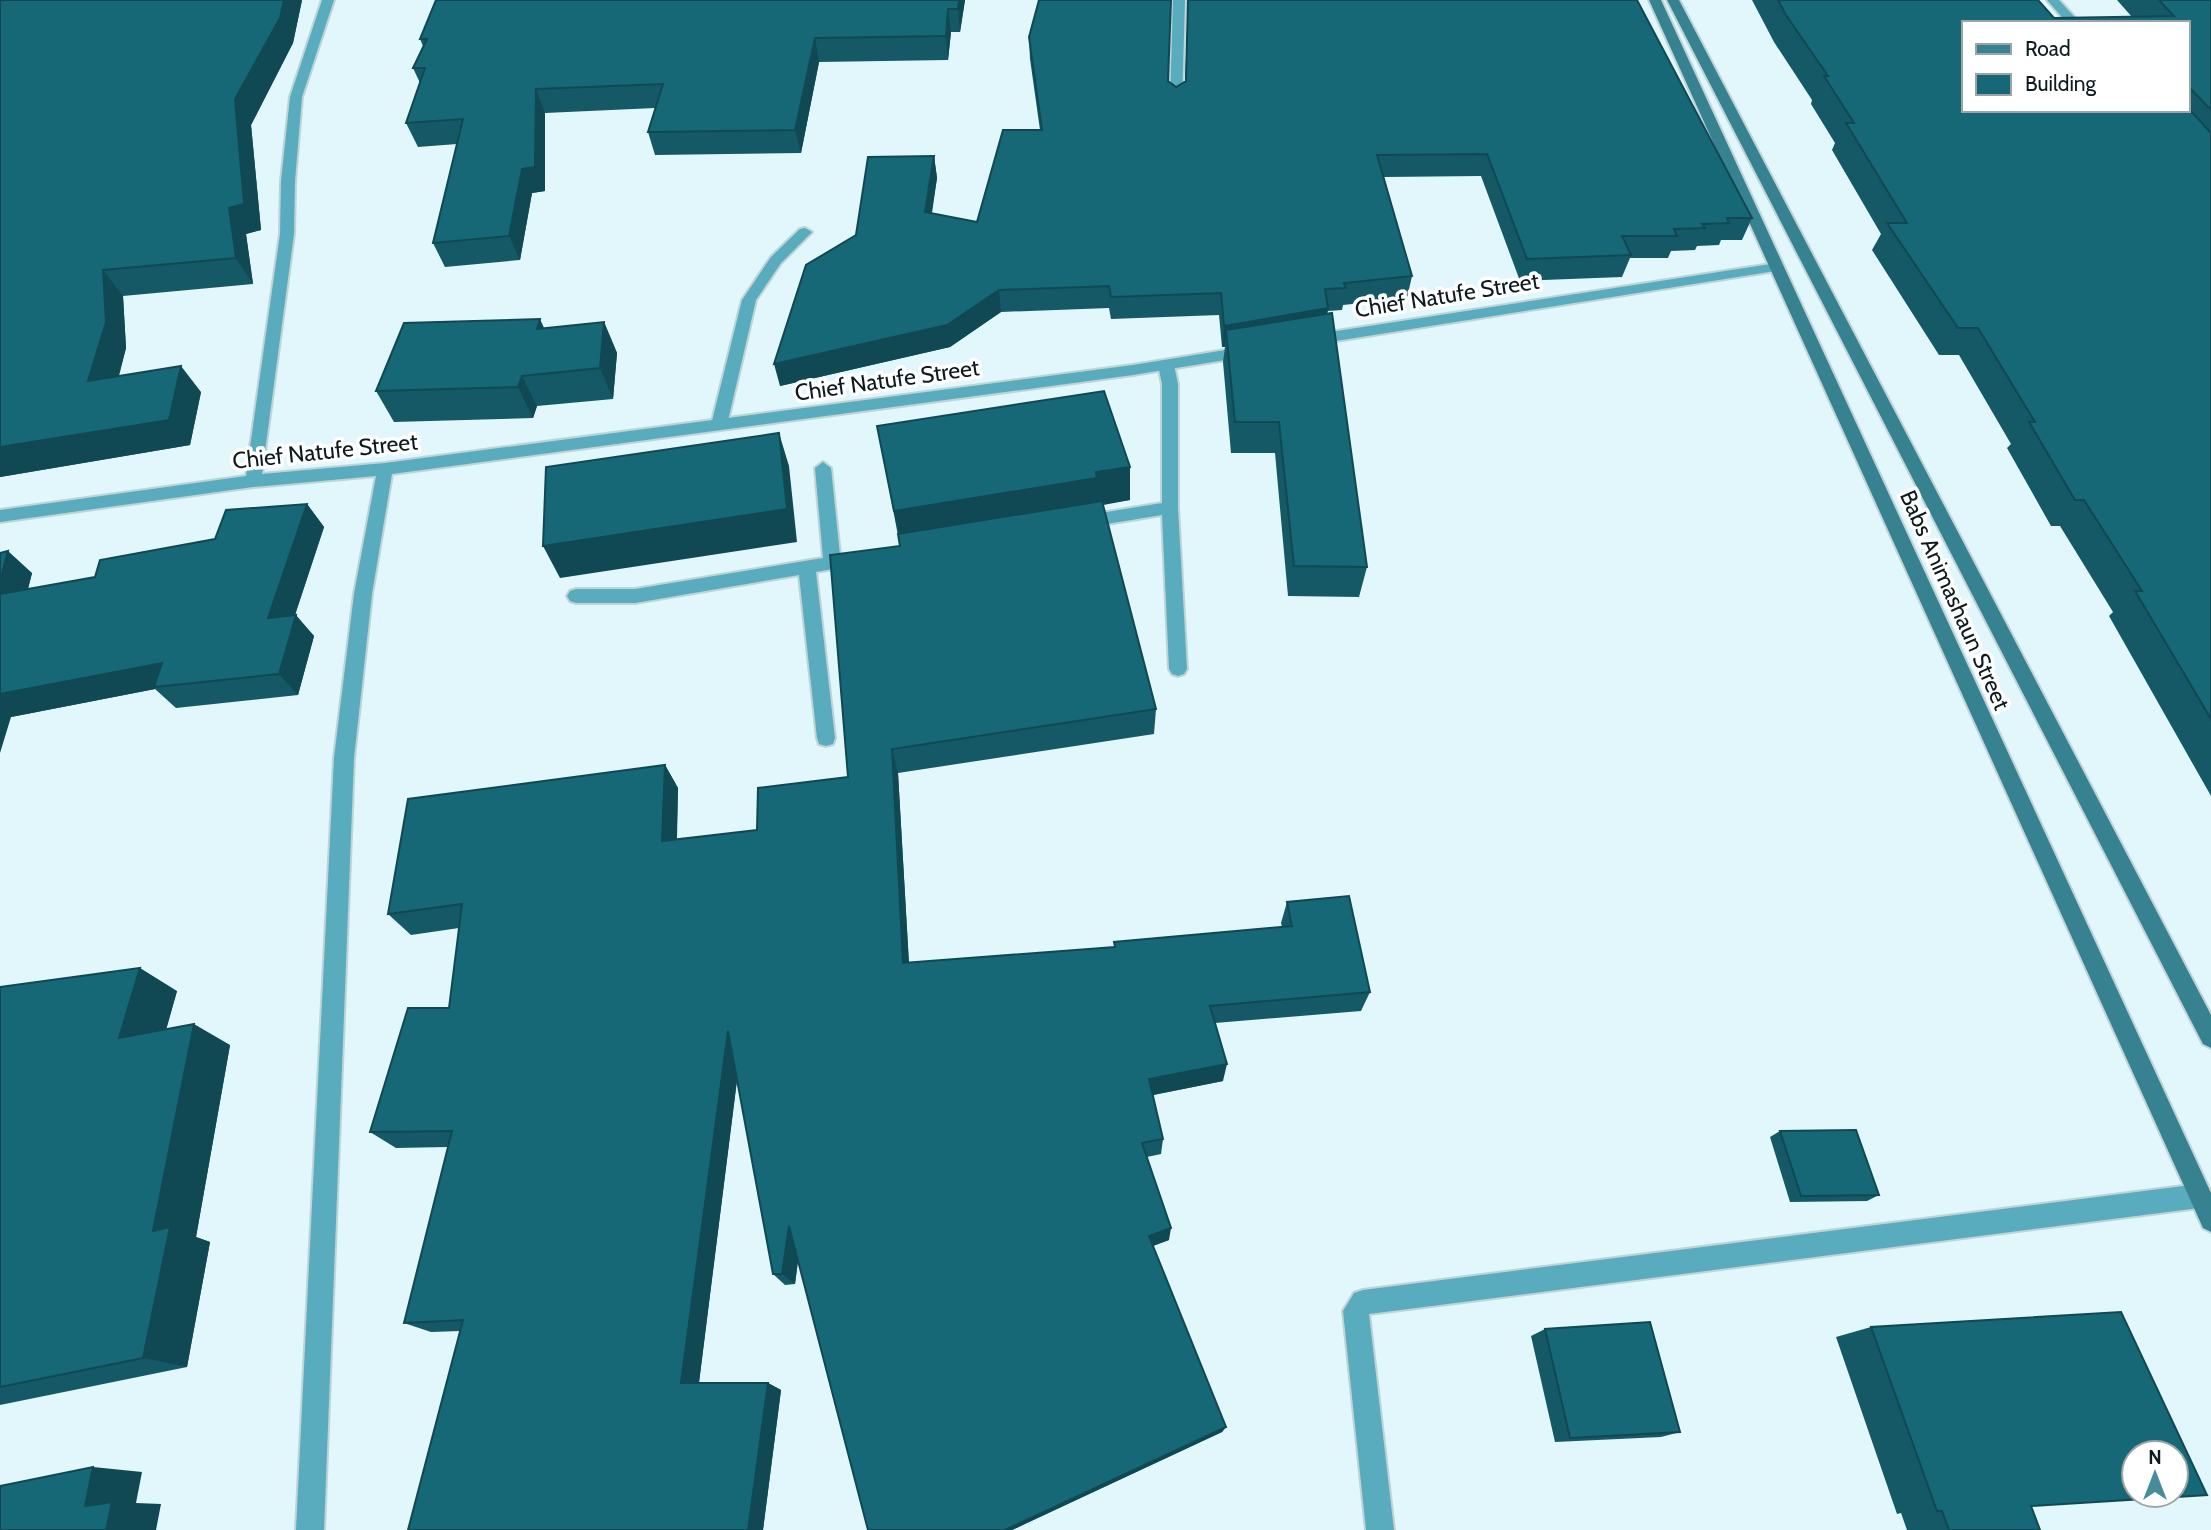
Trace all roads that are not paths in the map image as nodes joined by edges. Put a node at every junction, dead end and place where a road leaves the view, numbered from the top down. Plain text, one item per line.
1 (328, 0) edge
2 (1179, 0) edge
3 (1655, 0) edge
4 (1673, 0) edge
5 (2053, 0) edge
6 (2072, 21) edge
7 (1176, 103) edge
8 (804, 232) dead end
9 (1777, 267) junction
10 (1301, 342) edge
11 (1260, 349) edge
12 (1166, 365) junction
13 (719, 425) junction
14 (822, 468) dead end
15 (385, 469) junction
16 (253, 481) junction
17 (1170, 508) junction
18 (0, 516) edge
19 (1062, 526) edge
20 (873, 556) edge
21 (832, 563) junction
22 (807, 568) junction
23 (576, 596) dead end
24 (1178, 669) dead end
25 (826, 738) dead end
26 (2211, 1037) edge
27 (2199, 1196) junction
28 (2211, 1220) edge
29 (310, 1530) edge
30 (1380, 1530) edge

1 - 16 street
2 - 7 street
3 - 9 main road, Babs Animashaun Street
4 - 26 main road, Babs Animashaun Street
5 - 6 street
8 - 13 street
9 - 10 street, Chief Natufe Street
9 - 27 main road, Babs Animashaun Street
11 - 12 street, Chief Natufe Street
12 - 13 street, Chief Natufe Street
12 - 17 street
13 - 15 street, Chief Natufe Street
14 - 21 street
15 - 16 street, Chief Natufe Street
15 - 29 street
16 - 18 street, Chief Natufe Street
17 - 19 street
17 - 24 street
20 - 21 street
21 - 22 street
22 - 23 street
22 - 25 street
27 - 28 main road, Babs Animashaun Street
27 - 30 street

